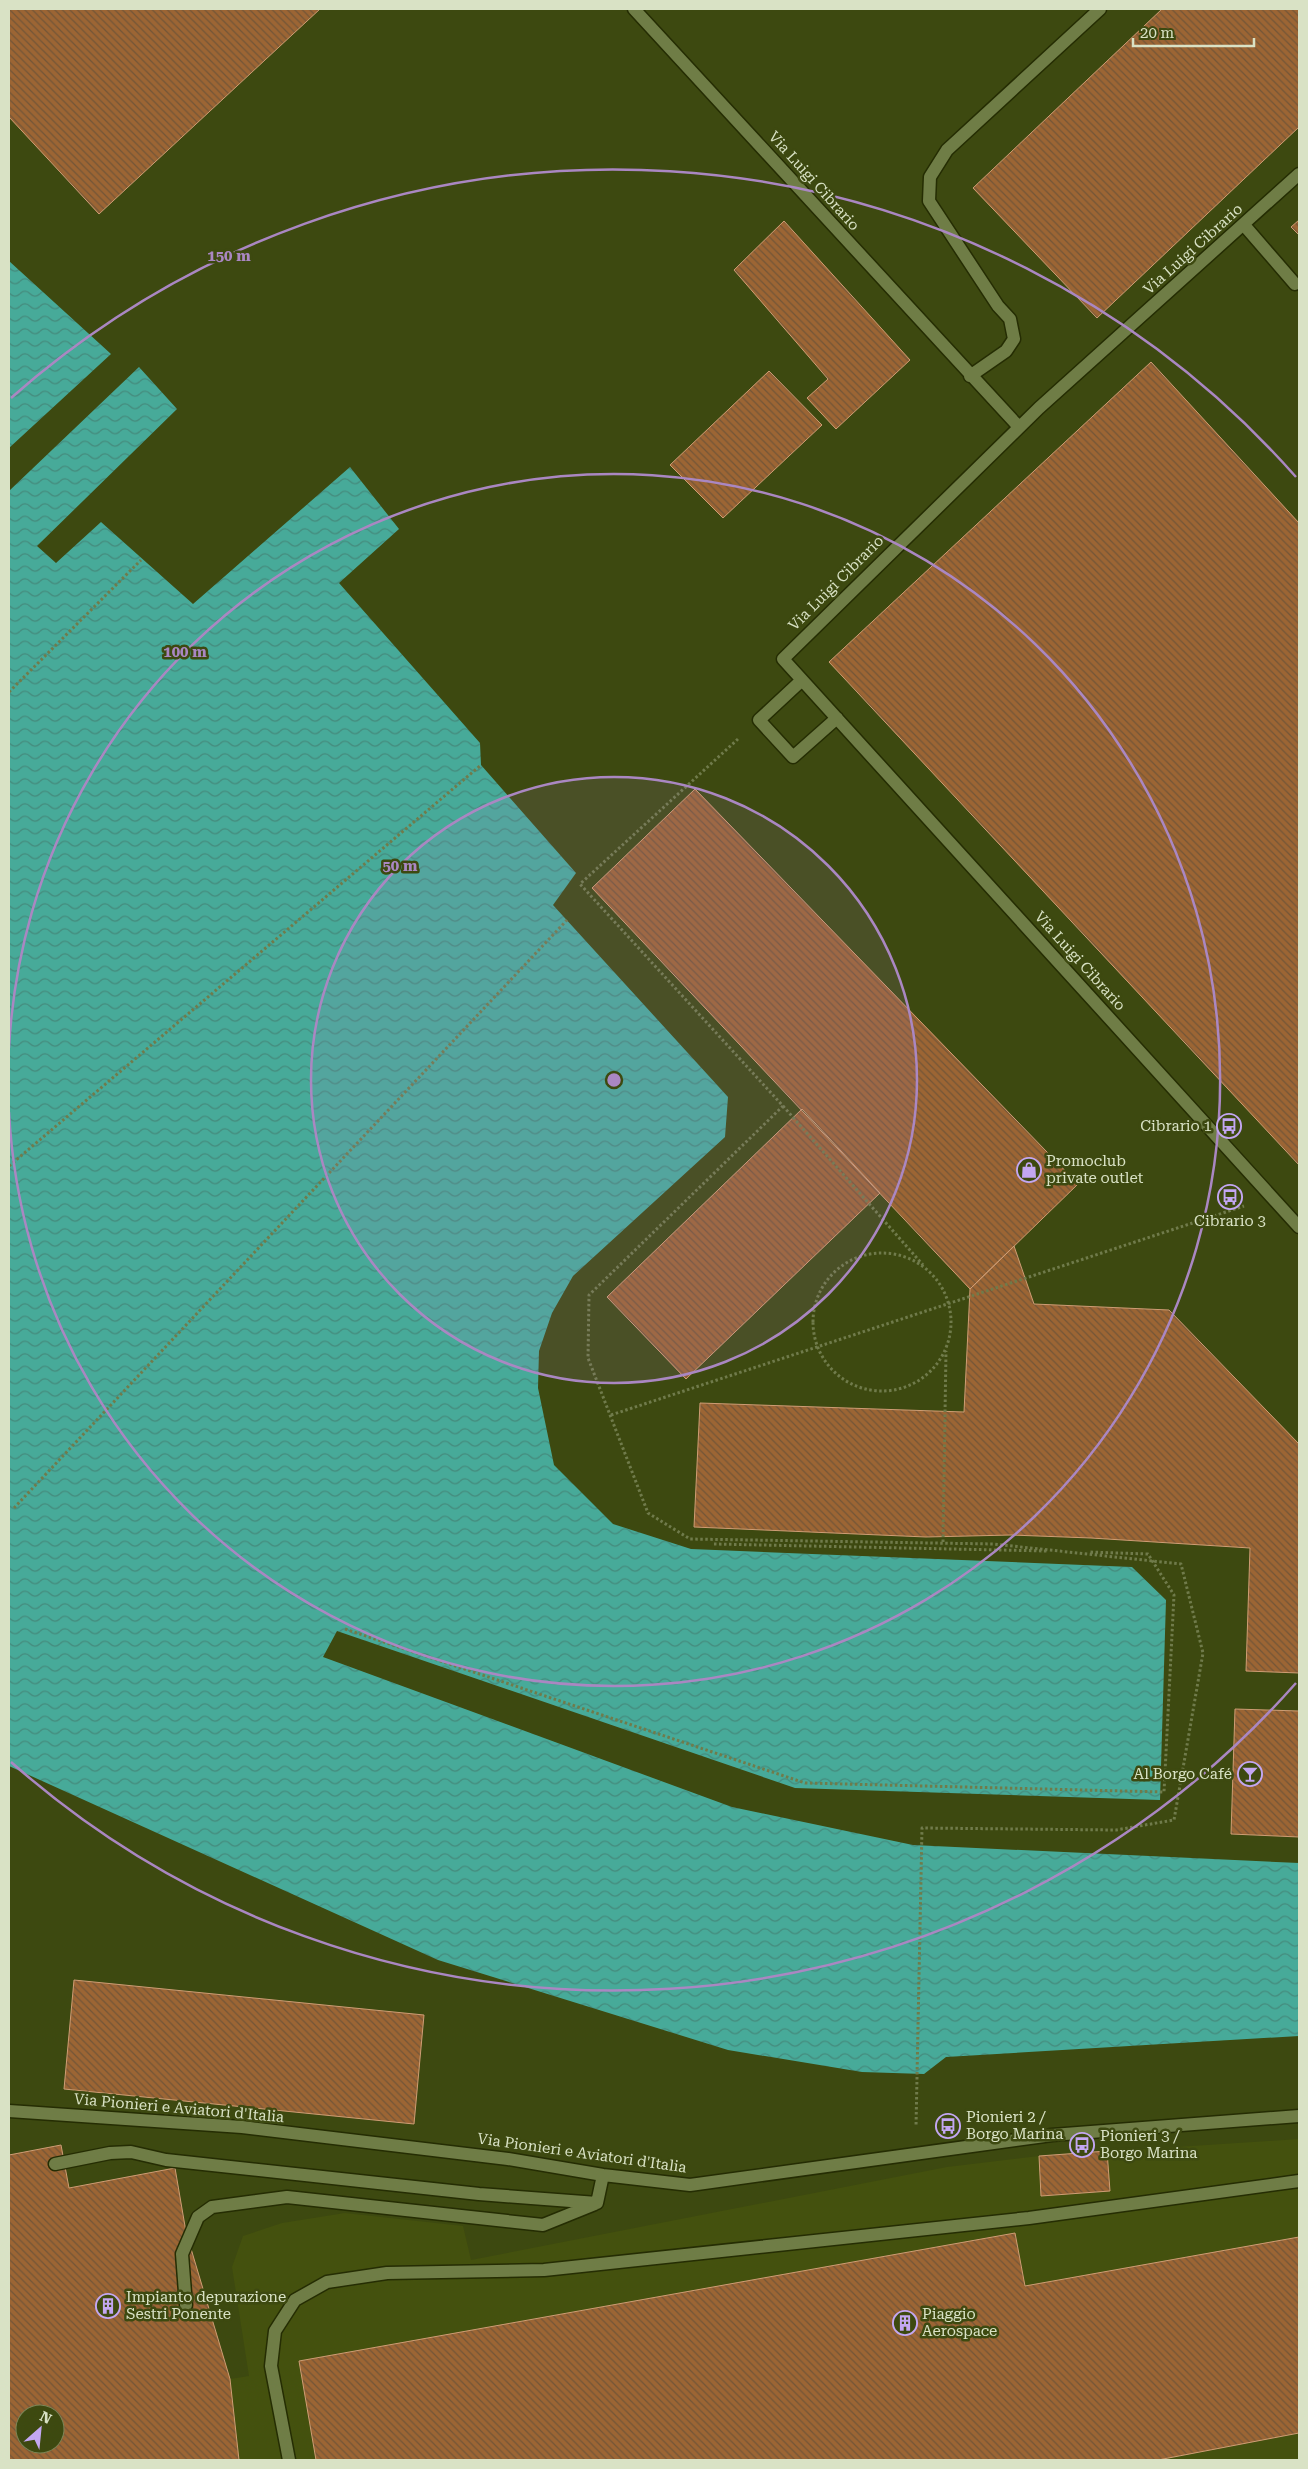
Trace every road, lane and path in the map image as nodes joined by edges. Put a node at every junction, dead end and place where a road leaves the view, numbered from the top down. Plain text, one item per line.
1 (634, 9) edge
2 (1100, 9) edge
3 (1299, 174) edge
4 (1244, 225) junction
5 (1295, 284) dead end
6 (970, 376) junction
7 (1019, 427) junction
8 (141, 560) dead end
9 (802, 680) junction
10 (9, 692) edge
11 (837, 718) junction
12 (759, 720) junction
13 (481, 765) dead end
14 (567, 920) dead end
15 (783, 1106) junction
16 (9, 1166) edge
17 (1272, 1197) junction
18 (1299, 1227) edge
19 (924, 1266) junction
20 (949, 1303) junction
21 (816, 1347) junction
22 (946, 1350) junction
23 (611, 1414) junction
24 (14, 1508) dead end
25 (944, 1542) junction
26 (714, 1544) dead end
27 (346, 1629) dead end
28 (916, 2102) dead end
29 (9, 2111) edge
30 (1299, 2116) edge
31 (55, 2164) dead end
32 (603, 2175) junction
33 (1299, 2181) edge
34 (597, 2203) junction
35 (186, 2305) dead end
36 (289, 2460) edge

1 - 6 street, Via Luigi Cibrario
2 - 6 street
3 - 4 street, Via Luigi Cibrario
4 - 5 street
4 - 7 street, Via Luigi Cibrario
6 - 7 street, Via Luigi Cibrario
7 - 9 street, Via Luigi Cibrario
8 - 10 path
9 - 11 street, Via Luigi Cibrario
9 - 12 street
11 - 12 street
11 - 17 street, Via Luigi Cibrario
12 - 15 path
13 - 16 path
14 - 24 path
15 - 19 path
15 - 23 path
17 - 18 street, Via Luigi Cibrario
17 - 20 path
19 - 20 path
19 - 21 path
20 - 21 path
20 - 22 path
21 - 22 path
21 - 23 path
22 - 25 path
23 - 25 path
25 - 28 path
26 - 27 path
29 - 32 street, Via Pionieri e Aviatori d'Italia
30 - 32 street, Via Pionieri e Aviatori d'Italia
31 - 34 street
32 - 34 street
33 - 36 street
34 - 35 street

